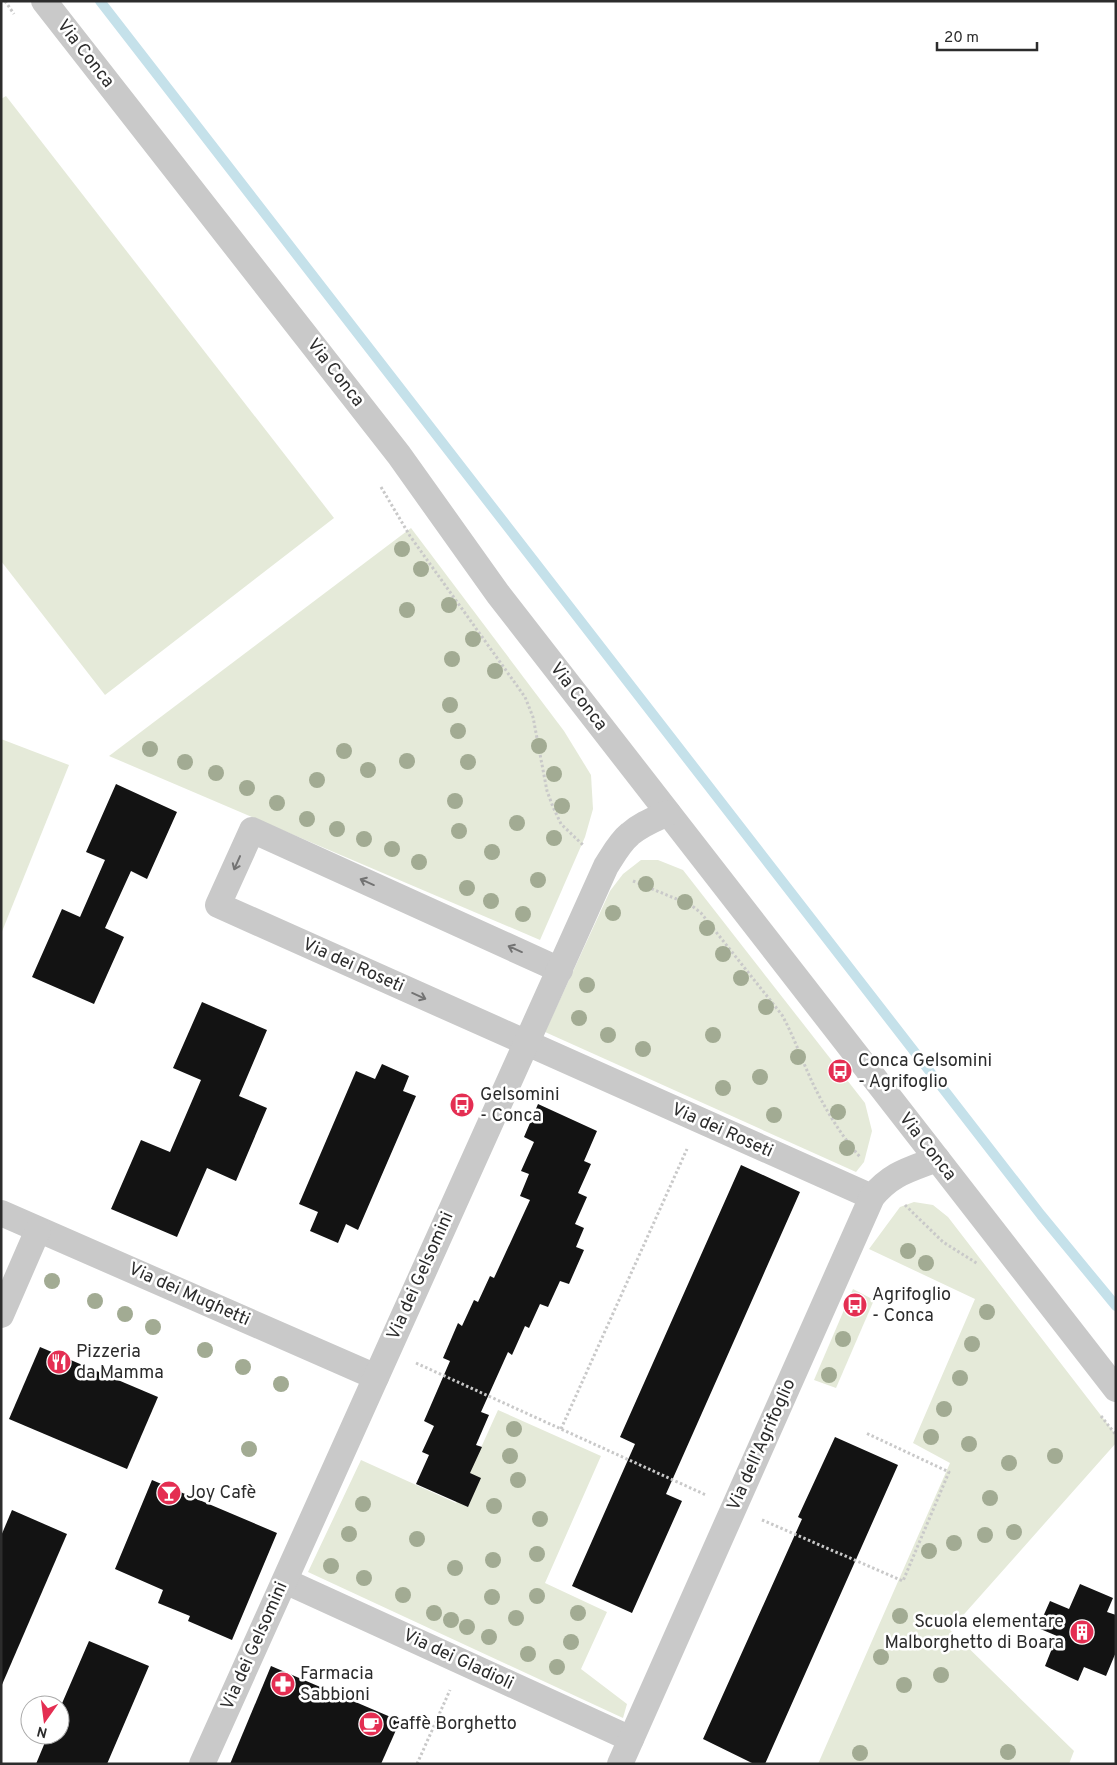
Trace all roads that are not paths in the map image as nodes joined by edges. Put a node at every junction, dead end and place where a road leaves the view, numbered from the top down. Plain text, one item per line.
1 (44, 1) edge
2 (668, 813) junction
3 (560, 970) junction
4 (526, 1044) junction
5 (937, 1159) junction
6 (878, 1190) junction
7 (1, 1213) edge
8 (38, 1230) junction
9 (1, 1315) edge
10 (376, 1377) junction
11 (1116, 1390) edge
12 (285, 1581) junction
13 (632, 1739) junction
14 (202, 1764) edge
15 (620, 1764) edge

1 - 2 street, Via Conca
2 - 3 street, Via dei Gelsomini
2 - 5 street, Via Conca
3 - 4 street, Via dei Gelsomini
3 -> 4 street, Via dei Roseti
4 - 6 street, Via dei Roseti
4 - 10 street, Via dei Gelsomini
5 - 6 street
5 - 11 street, Via Conca
6 - 13 street, Via dell'Agrifoglio
7 - 8 street, Via dei Mughetti
8 - 9 street
8 - 10 street, Via dei Mughetti
10 - 12 street, Via dei Gelsomini
12 - 13 street, Via dei Gladioli
12 - 14 street, Via dei Gelsomini
13 - 15 street, Via dell'Agrifoglio

